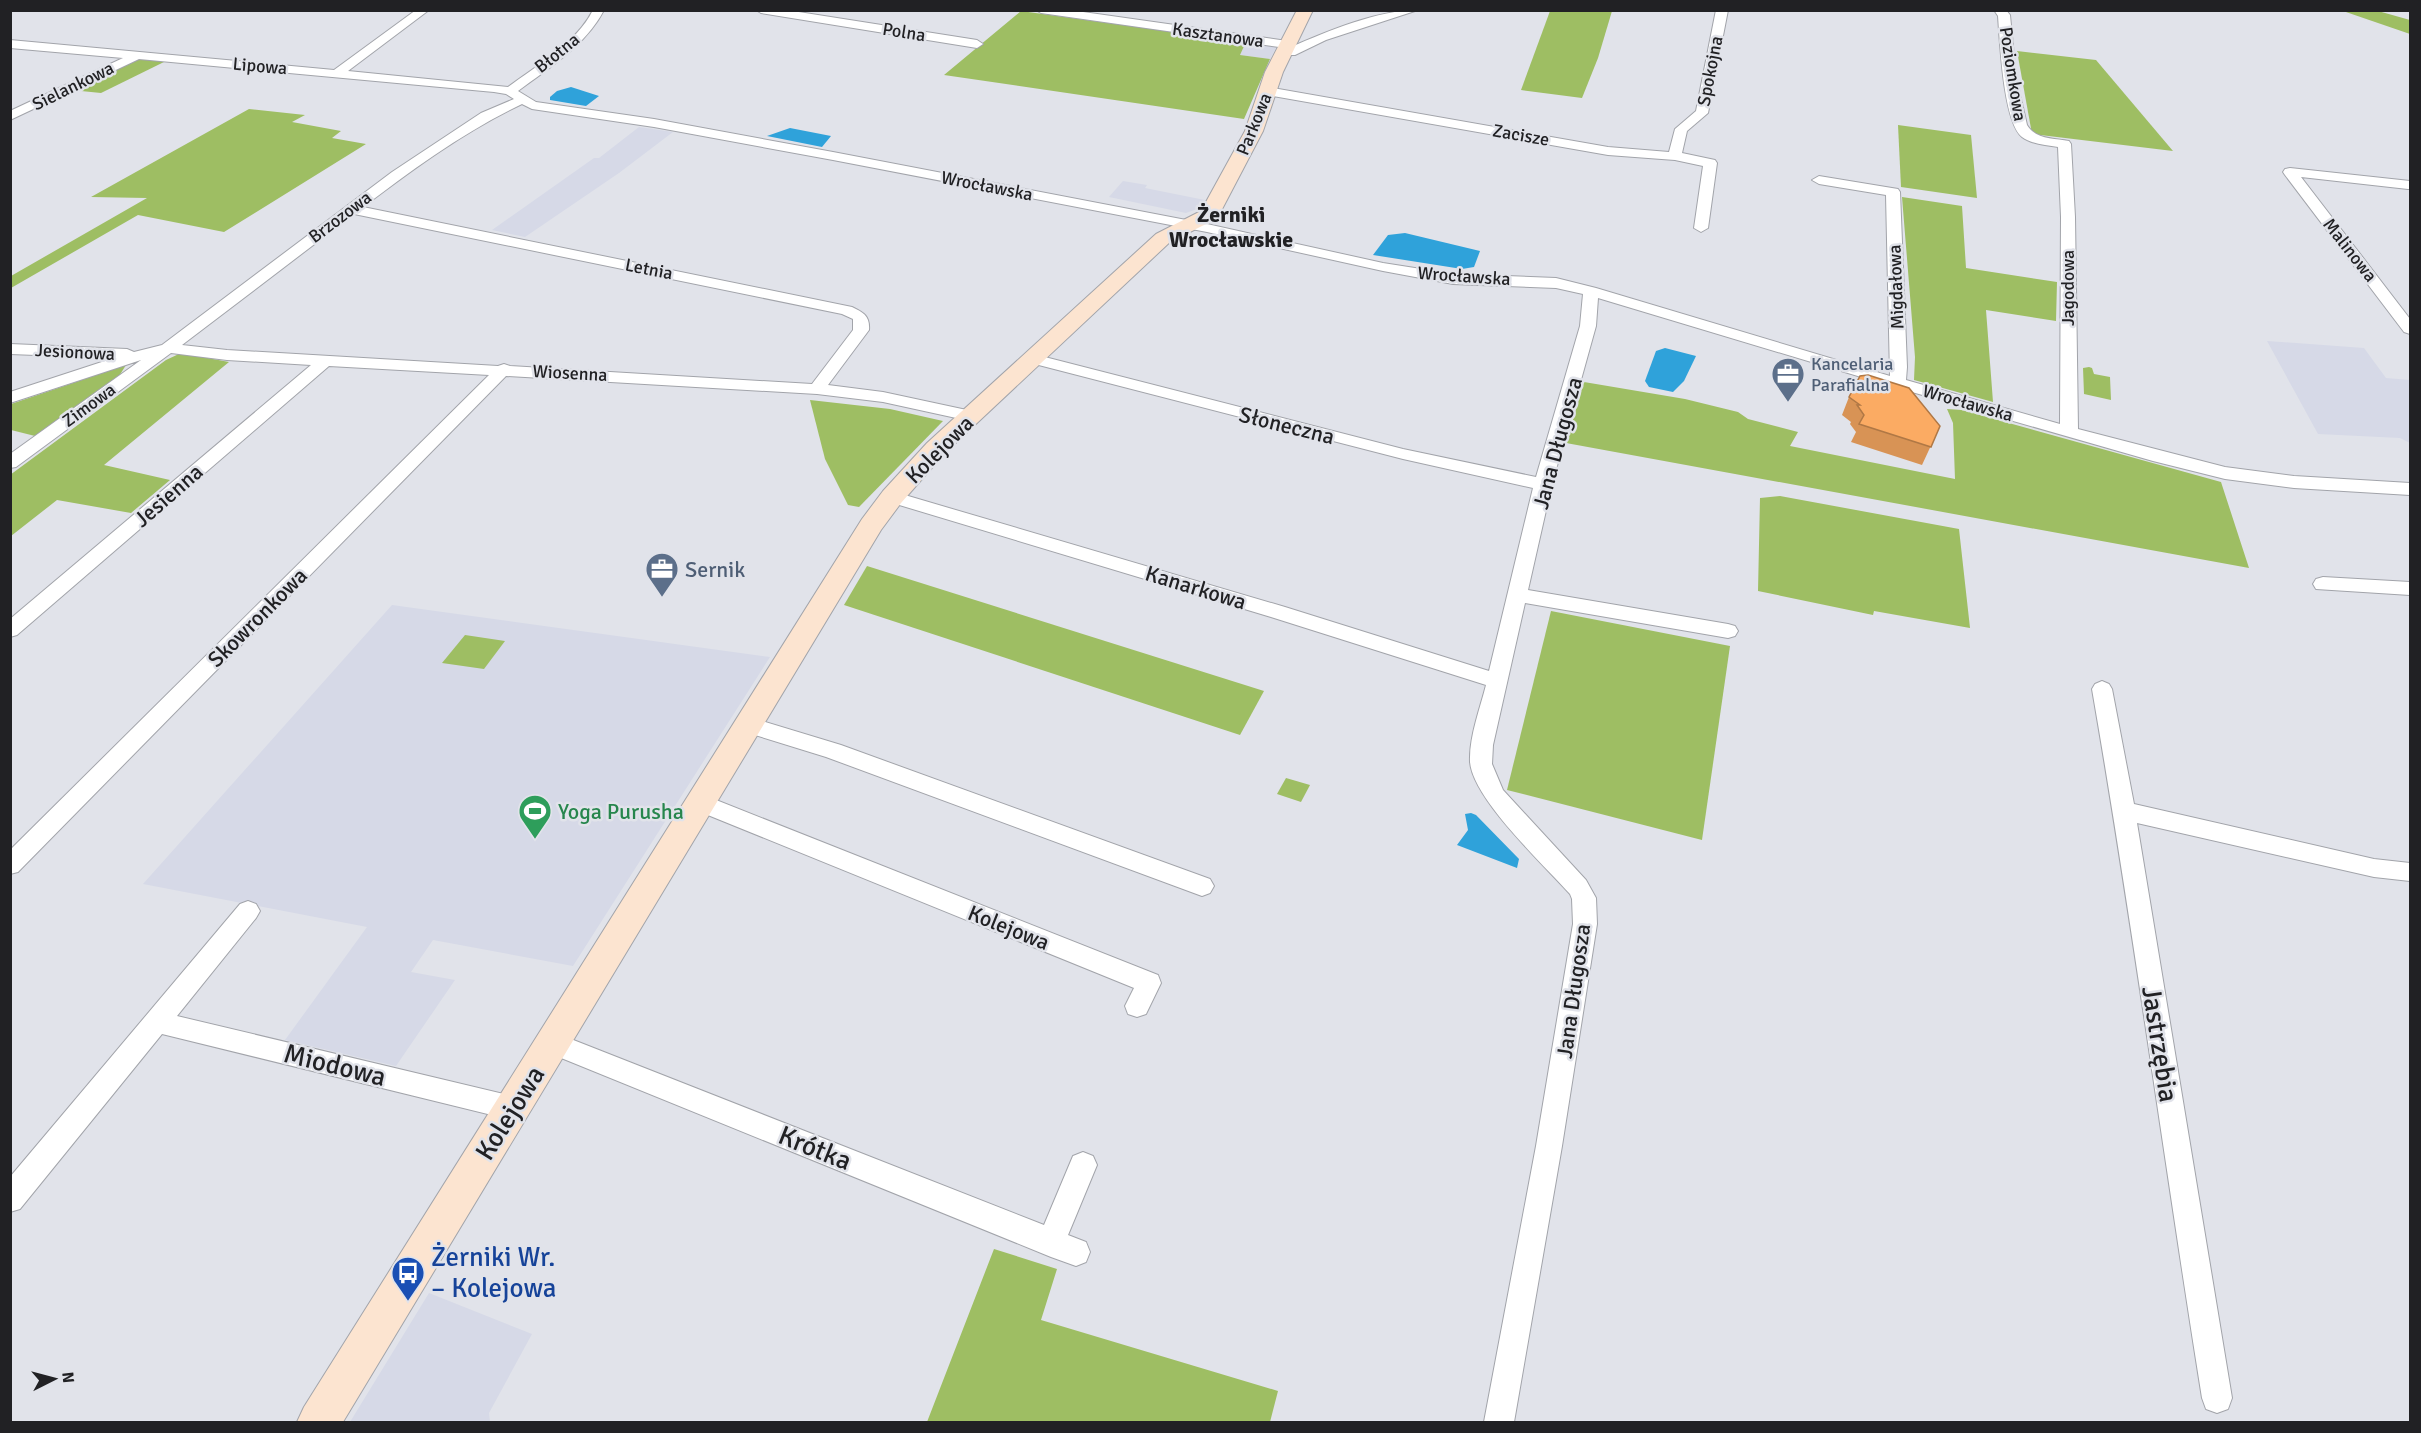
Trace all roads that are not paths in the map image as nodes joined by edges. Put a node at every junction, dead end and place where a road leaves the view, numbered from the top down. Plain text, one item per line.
1 (424, 10) edge
2 (599, 10) edge
3 (1041, 10) edge
4 (1305, 10) edge
5 (1413, 10) edge
6 (1722, 10) edge
7 (1999, 10) edge
8 (766, 11) edge
9 (10, 44) edge
10 (977, 44) dead end
11 (1286, 48) junction
12 (136, 56) junction
13 (337, 73) junction
14 (1267, 91) junction
15 (516, 95) junction
16 (10, 116) edge
17 (2064, 144) joint
18 (1675, 156) junction
19 (1819, 180) dead end
20 (2408, 185) dead end
21 (350, 209) junction
22 (1189, 225) junction
23 (1701, 228) dead end
24 (1591, 291) junction
25 (2410, 328) edge
26 (168, 348) junction
27 (10, 349) edge
28 (140, 355) junction
29 (1033, 359) junction
30 (326, 360) junction
31 (504, 369) junction
32 (1897, 383) junction
33 (817, 389) junction
34 (10, 398) edge
35 (970, 416) junction
36 (2069, 431) junction
37 (10, 463) edge
38 (1544, 484) junction
39 (2403, 488) edge
40 (892, 497) junction
41 (2410, 505) edge
42 (2323, 584) dead end
43 (2410, 589) edge
44 (1519, 595) junction
45 (10, 630) edge
46 (1728, 631) dead end
47 (1497, 681) junction
48 (2102, 689) dead end
49 (749, 725) junction
50 (701, 803) junction
51 (2125, 811) junction
52 (10, 865) edge
53 (2410, 872) edge
54 (1202, 886) dead end
55 (248, 911) dead end
56 (1137, 1006) dead end
57 (157, 1022) junction
58 (553, 1042) junction
59 (512, 1108) junction
60 (1083, 1165) dead end
61 (10, 1199) edge
62 (2217, 1398) dead end
63 (319, 1422) edge
64 (1499, 1422) edge

1 - 13 street
2 - 15 street, Błotna
3 - 11 street, Kasztanowa
4 - 11 street, Parkowa
5 - 11 street
6 - 18 street, Spokojna
7 - 17 street, Poziomkowa
8 - 10 street, Polna
9 - 12 street, Lipowa
11 - 14 street, Parkowa
12 - 13 street, Lipowa
12 - 16 street, Sielankowa
13 - 15 street, Lipowa
14 - 18 street, Zacisze
14 - 22 street, Parkowa
15 - 21 street, Brzozowa
15 - 22 street, Wrocławska
17 - 36 street, Jagodowa
18 - 23 street, Zacisze
19 - 32 street, Migdałowa
20 - 25 street, Malinowa
21 - 26 street, Brzozowa
21 - 33 street, Letnia
22 - 24 street, Wrocławska
22 - 29 street, Kolejowa
24 - 32 street, Wrocławska
24 - 38 street, Jana Długosza
26 - 28 street
26 - 30 street, Wiosenna
26 - 37 street, Zimowa
27 - 28 street, Jesionowa
28 - 34 street
29 - 35 street, Kolejowa
29 - 38 street, Słoneczna
30 - 31 street, Wiosenna
30 - 45 street, Jesienna
31 - 33 street, Wiosenna
31 - 52 street, Skowronkowa
32 - 36 street, Wrocławska
33 - 35 street, Wiosenna
35 - 40 street, Kolejowa
36 - 39 street, Wrocławska
38 - 44 street, Jana Długosza
39 - 41 street
40 - 47 street, Kanarkowa
40 - 49 street, Kolejowa
42 - 43 street
44 - 46 street
44 - 47 street, Jana Długosza
47 - 64 street, Jana Długosza
48 - 51 street, Jastrzębia
49 - 50 street, Kolejowa
49 - 54 street
50 - 56 street, Kolejowa
50 - 58 street, Kolejowa
51 - 53 street
51 - 62 street, Jastrzębia
55 - 57 street
57 - 59 street, Miodowa
57 - 61 street
58 - 59 street, Kolejowa
58 - 60 street, Krótka
59 - 63 street, Kolejowa

